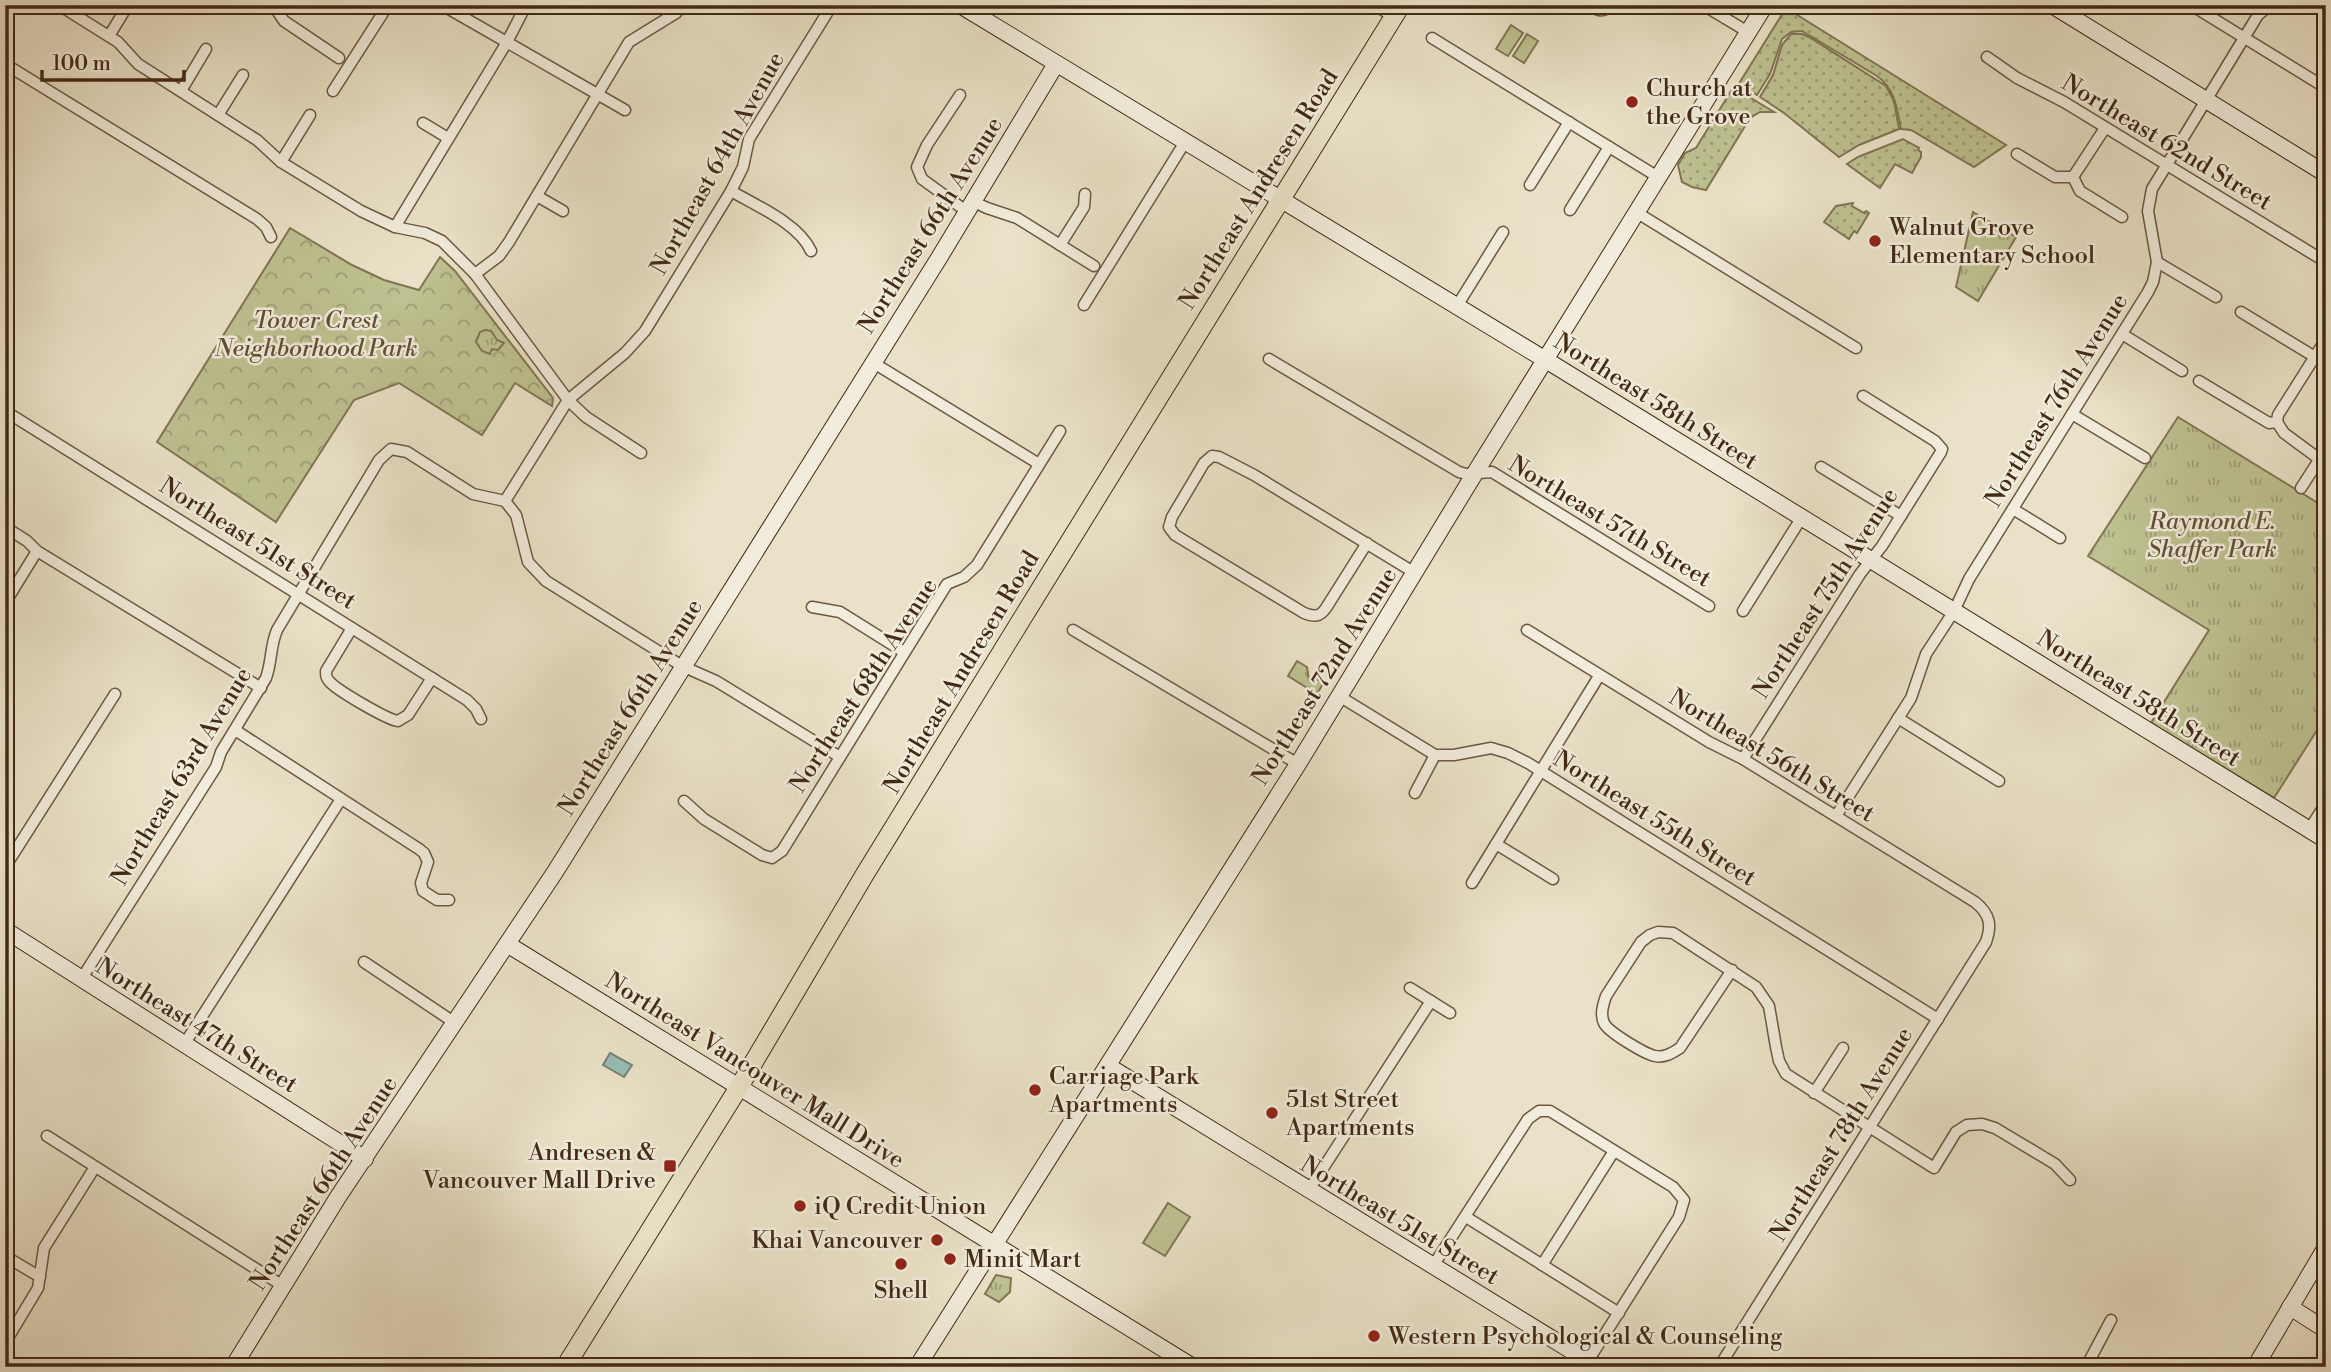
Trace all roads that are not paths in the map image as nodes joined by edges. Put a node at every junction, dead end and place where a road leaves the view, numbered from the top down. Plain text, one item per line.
1 (59, 5) edge
2 (128, 5) edge
3 (273, 5) edge
4 (388, 5) edge
5 (442, 5) edge
6 (523, 5) edge
7 (682, 5) edge
8 (832, 5) edge
9 (960, 5) edge
10 (1375, 5) edge
11 (1589, 5) edge
12 (1703, 5) edge
13 (1765, 5) edge
14 (2052, 5) edge
15 (2191, 5) edge
16 (2275, 5) edge
17 (1609, 8) edge
18 (1397, 11) edge
19 (1748, 32) junction
20 (109, 36) junction
21 (2244, 37) junction
22 (1432, 38) dead end
23 (507, 42) junction
24 (206, 49) dead end
25 (1987, 57) dead end
26 (338, 58) dead end
27 (5, 64) edge
28 (1056, 64) junction
29 (243, 75) dead end
30 (2326, 88) edge
31 (181, 91) junction
32 (333, 91) dead end
33 (598, 95) junction
34 (960, 95) dead end
35 (2206, 100) junction
36 (625, 110) dead end
37 (218, 115) junction
38 (310, 115) dead end
39 (423, 122) dead end
40 (1569, 122) junction
41 (2105, 128) junction
42 (448, 138) junction
43 (1185, 142) junction
44 (1609, 147) junction
45 (2017, 154) dead end
46 (281, 162) junction
47 (2166, 165) junction
48 (2326, 174) edge
49 (1658, 177) junction
50 (2073, 177) junction
51 (1531, 185) dead end
52 (731, 191) junction
53 (1085, 194) dead end
54 (537, 195) junction
55 (1279, 200) junction
56 (969, 206) junction
57 (1570, 210) dead end
58 (563, 211) dead end
59 (1636, 212) junction
60 (2122, 217) dead end
61 (395, 227) junction
62 (1503, 232) dead end
63 (271, 237) dead end
64 (1060, 245) junction
65 (811, 251) dead end
66 (2157, 262) junction
67 (2326, 262) edge
68 (1094, 266) dead end
69 (475, 274) junction
70 (2216, 298) dead end
71 (1084, 305) dead end
72 (1457, 306) junction
73 (2241, 312) dead end
74 (2122, 334) junction
75 (2326, 340) edge
76 (1856, 348) dead end
77 (2315, 357) junction
78 (1269, 359) dead end
79 (1545, 359) junction
80 (872, 362) junction
81 (2182, 371) dead end
82 (2199, 381) dead end
83 (1863, 396) dead end
84 (568, 400) junction
85 (5, 411) edge
86 (2072, 414) junction
87 (2277, 422) junction
88 (1060, 431) dead end
89 (641, 453) dead end
90 (2324, 457) edge
91 (2144, 458) dead end
92 (1040, 464) junction
93 (1821, 467) dead end
94 (1475, 473) junction
95 (2301, 488) dead end
96 (505, 501) junction
97 (2013, 509) junction
98 (1901, 516) junction
99 (1802, 517) junction
100 (5, 527) edge
101 (2060, 538) dead end
102 (1367, 543) junction
103 (37, 551) junction
104 (1871, 559) junction
105 (1415, 573) junction
106 (299, 595) junction
107 (5, 603) edge
108 (1709, 606) dead end
109 (812, 607) dead end
110 (1743, 611) dead end
111 (1954, 611) junction
112 (352, 628) junction
113 (1073, 629) dead end
114 (1527, 631) dead end
115 (904, 652) junction
116 (682, 666) junction
117 (1599, 676) junction
118 (432, 678) junction
119 (261, 688) junction
120 (115, 694) dead end
121 (1339, 695) junction
122 (481, 719) dead end
123 (1898, 719) junction
124 (234, 730) junction
125 (1435, 755) junction
126 (840, 757) junction
127 (1743, 759) junction
128 (1298, 764) junction
129 (1540, 771) junction
130 (1999, 781) dead end
131 (1415, 793) dead end
132 (341, 799) junction
133 (684, 801) dead end
134 (2326, 803) edge
135 (1836, 816) junction
136 (2309, 830) junction
137 (2326, 840) edge
138 (1496, 844) junction
139 (5, 867) edge
140 (1553, 879) dead end
141 (1472, 883) dead end
142 (449, 900) dead end
143 (1990, 921) joint
144 (5, 930) edge
145 (508, 944) junction
146 (364, 962) dead end
147 (1732, 970) junction
148 (82, 978) junction
149 (1410, 988) dead end
150 (1430, 1001) junction
151 (1450, 1013) dead end
152 (1938, 1019) junction
153 (456, 1023) junction
154 (185, 1043) junction
155 (1843, 1048) dead end
156 (1108, 1066) junction
157 (739, 1087) junction
158 (1814, 1093) junction
159 (1870, 1126) junction
160 (47, 1136) dead end
161 (1614, 1151) junction
162 (365, 1158) junction
163 (95, 1167) junction
164 (2070, 1180) dead end
165 (1309, 1190) junction
166 (1466, 1217) junction
167 (994, 1244) junction
168 (2326, 1247) edge
169 (5, 1255) edge
170 (1542, 1265) junction
171 (1433, 1266) junction
172 (40, 1277) junction
173 (283, 1286) junction
174 (2290, 1307) junction
175 (1619, 1312) junction
176 (2111, 1320) dead end
177 (2326, 1330) edge
178 (5, 1343) edge
179 (1593, 1364) edge
180 (233, 1367) edge
181 (565, 1367) edge
182 (917, 1367) edge
183 (1193, 1367) edge
184 (1719, 1367) edge
185 (2085, 1367) edge
186 (2255, 1367) edge

1 - 20 street
2 - 20 street
3 - 26 street
4 - 32 street
5 - 23 street
6 - 23 street
7 - 33 street
8 - 52 street, Northeast 64th Avenue
9 - 28 street, Northeast 58th Street
10 - 18 street
11 - 17 street
12 - 19 street
13 - 19 street, Northeast 72nd Avenue
14 - 35 street
15 - 21 street
16 - 21 street, Northeast 76th Avenue
18 - 55 main road, Northeast Andresen Road
19 - 49 street, Northeast 72nd Avenue
20 - 31 street
21 - 30 street
21 - 35 street, Northeast 76th Avenue
22 - 40 street
23 - 33 street
23 - 42 street
24 - 31 street
25 - 41 street, Northeast 62nd Street
27 - 63 street
28 - 43 street, Northeast 58th Street
28 - 56 street, Northeast 66th Avenue
29 - 37 street
31 - 37 street
33 - 36 street
33 - 54 street
34 - 56 street
35 - 47 street, Northeast 76th Avenue
35 - 48 street
37 - 46 street
38 - 46 street
39 - 42 street
40 - 44 street
40 - 51 street
41 - 47 street, Northeast 62nd Street
41 - 50 street
42 - 61 street
43 - 55 street, Northeast 58th Street
43 - 71 street
44 - 49 street
44 - 57 street
45 - 50 street
46 - 61 street
47 - 66 street, Northeast 76th Avenue
47 - 67 street, Northeast 62nd Street
49 - 59 street, Northeast 72nd Avenue
50 - 60 street
52 - 65 street
52 - 84 street, Northeast 64th Avenue
53 - 64 street
54 - 58 street
54 - 69 street
55 - 72 street, Northeast 58th Street
55 - 157 main road, Northeast Andresen Road
56 - 64 street
56 - 80 street, Northeast 66th Avenue
59 - 76 street
59 - 79 street, Northeast 72nd Avenue
61 - 69 street
62 - 72 street
64 - 68 street
66 - 70 street
66 - 74 street, Northeast 76th Avenue
69 - 84 street
72 - 79 street, Northeast 58th Street
73 - 77 street
74 - 81 street
74 - 86 street, Northeast 76th Avenue
75 - 77 street
77 - 87 street
78 - 94 street, Northeast 57th Street
79 - 94 street, Northeast 72nd Avenue
79 - 99 street, Northeast 58th Street
80 - 92 street
80 - 116 street, Northeast 66th Avenue
82 - 87 street
83 - 98 street, Northeast 75th Avenue
84 - 89 street
84 - 96 street, Northeast 64th Avenue
85 - 106 street, Northeast 51st Street
86 - 91 street
86 - 97 street, Northeast 76th Avenue
87 - 90 street
88 - 92 street, Northeast 68th Avenue
90 - 95 street
92 - 115 street, Northeast 68th Avenue
93 - 98 street
94 - 105 street, Northeast 72nd Avenue
94 - 108 street, Northeast 57th Street
96 - 106 street, Northeast 63rd Avenue
96 - 116 street
97 - 101 street
97 - 111 street, Northeast 76th Avenue
98 - 104 street, Northeast 75th Avenue
99 - 104 street, Northeast 58th Street
99 - 110 street
100 - 103 street
102 - 102 street
102 - 105 street
103 - 107 street
103 - 119 street
104 - 111 street, Northeast 58th Street
104 - 127 street, Northeast 75th Avenue
105 - 121 street, Northeast 72nd Avenue
106 - 112 street, Northeast 51st Street
106 - 119 street, Northeast 63rd Avenue
109 - 115 street
111 - 123 street, Northeast 76th Avenue
111 - 136 street, Northeast 58th Street
112 - 118 street, Northeast 51st Street
112 - 118 street
113 - 128 street
114 - 117 street, Northeast 56th Street
115 - 126 street, Northeast 68th Avenue
116 - 126 street
116 - 145 street, Northeast 66th Avenue
117 - 127 street, Northeast 56th Street
117 - 129 street
118 - 122 street, Northeast 51st Street
119 - 124 street, Northeast 63rd Avenue
120 - 139 street
121 - 125 street
121 - 128 street, Northeast 72nd Avenue
123 - 130 street
123 - 135 street, Northeast 76th Avenue
124 - 132 street
124 - 148 street, Northeast 63rd Avenue
125 - 129 street, Northeast 55th Street
125 - 131 street
126 - 133 street, Northeast 68th Avenue
127 - 135 street, Northeast 56th Street
128 - 156 street, Northeast 72nd Avenue
129 - 138 street
129 - 152 street, Northeast 55th Street
132 - 142 street
132 - 154 street
134 - 136 street
135 - 143 street, Northeast 56th Street
136 - 137 street, Northeast 58th Street
138 - 140 street
138 - 141 street
143 - 152 street, Northeast 78th Avenue
144 - 148 street, Northeast 47th Street
145 - 153 street, Northeast 66th Avenue
145 - 157 street, Northeast Vancouver Mall Drive
146 - 153 street
147 - 147 street
147 - 158 street
148 - 154 street, Northeast 47th Street
149 - 150 street
150 - 151 street
150 - 165 street
152 - 159 street, Northeast 78th Avenue
153 - 162 street, Northeast 66th Avenue
154 - 162 street, Northeast 47th Street
155 - 158 street
156 - 165 street, Northeast 51st Street
156 - 167 street, Northeast 72nd Avenue
157 - 167 street, Northeast Vancouver Mall Drive
157 - 181 main road, Northeast Andresen Road
158 - 159 street
159 - 164 street
159 - 184 street, Northeast 78th Avenue
160 - 163 street
161 - 166 street
161 - 170 street
161 - 175 street
162 - 173 street, Northeast 66th Avenue
163 - 172 street
163 - 173 street
165 - 171 street, Northeast 51st Street
166 - 170 street
166 - 171 street
167 - 182 street, Northeast 72nd Avenue
167 - 183 street, Northeast Vancouver Mall Drive
168 - 174 street
169 - 172 street
170 - 175 street
171 - 179 street, Northeast 51st Street
172 - 178 street
173 - 180 street, Northeast 66th Avenue
174 - 177 street
174 - 186 street
175 - 179 street
176 - 185 street

